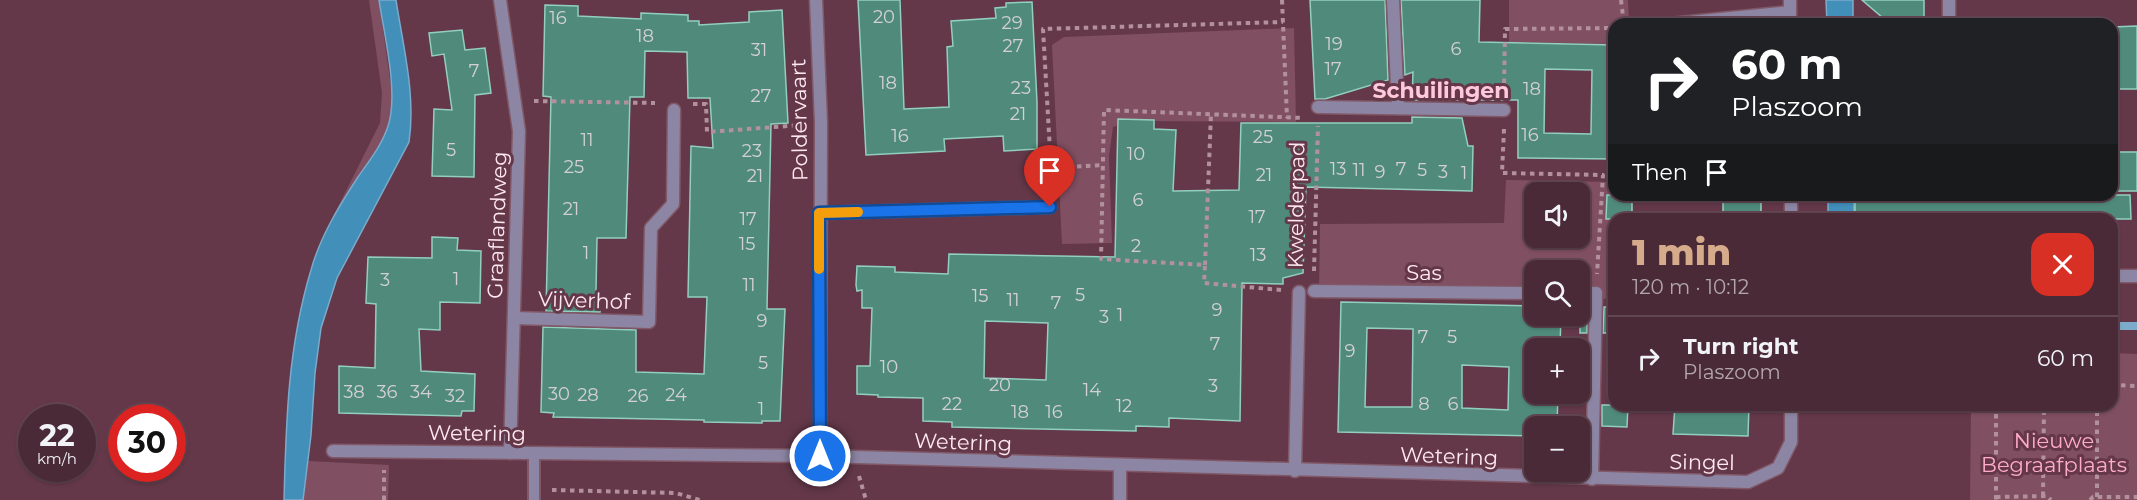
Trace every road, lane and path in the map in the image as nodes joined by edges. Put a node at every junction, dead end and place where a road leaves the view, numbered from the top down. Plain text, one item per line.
1 (500, 0) edge
2 (816, 0) edge
3 (1282, 0) edge
4 (1393, 0) edge
5 (1621, 0) edge
6 (1950, 0) edge
7 (1790, 12) edge
8 (1623, 18) edge
9 (1730, 18) edge
10 (1949, 18) edge
11 (1283, 22) junction
12 (1608, 28) edge
13 (1398, 108) junction
14 (674, 110) dead end
15 (1504, 110) junction
16 (1318, 113) junction
17 (1211, 114) junction
18 (1287, 118) junction
19 (1103, 165) junction
20 (1051, 168) junction
21 (1050, 207) joint
22 (819, 213) junction
23 (1205, 266) junction
24 (2118, 276) edge
25 (2137, 276) edge
26 (1314, 291) joint
27 (1299, 292) joint
28 (1524, 292) edge
29 (1590, 293) edge
30 (1596, 293) junction
31 (514, 318) junction
32 (2118, 385) edge
33 (2137, 386) edge
34 (1791, 411) edge
35 (1996, 411) edge
36 (2044, 411) edge
37 (2097, 411) edge
38 (333, 451) dead end
39 (384, 452) junction
40 (510, 453) junction
41 (534, 454) junction
42 (820, 456) junction
43 (1120, 465) junction
44 (1295, 471) junction
45 (1592, 479) junction
46 (534, 495) edge
47 (2043, 496) junction
48 (2097, 497) junction
49 (2137, 497) edge
50 (1996, 498) edge
51 (384, 500) edge
52 (700, 500) edge
53 (1120, 500) edge
54 (2051, 500) edge
55 (2090, 500) edge

1 - 31 street, Graaflandweg
2 - 22 street, Poldervaart
3 - 11 path
4 - 13 street
5 - 8 path
6 - 10 street
7 - 9 street
11 - 18 path
11 - 20 path
12 - 15 path
13 - 15 street
13 - 16 street
14 - 31 street, Vijverhof
15 - 30 path
16 - 18 path
16 - 26 path, Kwelderpad
17 - 18 path
17 - 19 path
17 - 23 path
19 - 20 path
19 - 23 path
20 - 21 path
21 - 22 street
22 - 42 street, Poldervaart
23 - 27 path
24 - 25 street
26 - 28 street, Sas
27 - 44 street, Kwelderpad
29 - 30 street
30 - 45 street
31 - 40 street, Graaflandweg
32 - 33 path
34 - 45 street, Singel
35 - 50 path
36 - 47 path
37 - 48 path
38 - 39 street, Wetering
39 - 40 street, Wetering
39 - 51 path
40 - 41 street, Wetering
41 - 42 street, Wetering
41 - 46 lane
42 - 43 street, Wetering
43 - 44 street, Wetering
43 - 53 street
44 - 45 street, Wetering
46 - 52 path
47 - 50 path
47 - 54 path
48 - 49 path
48 - 55 path

